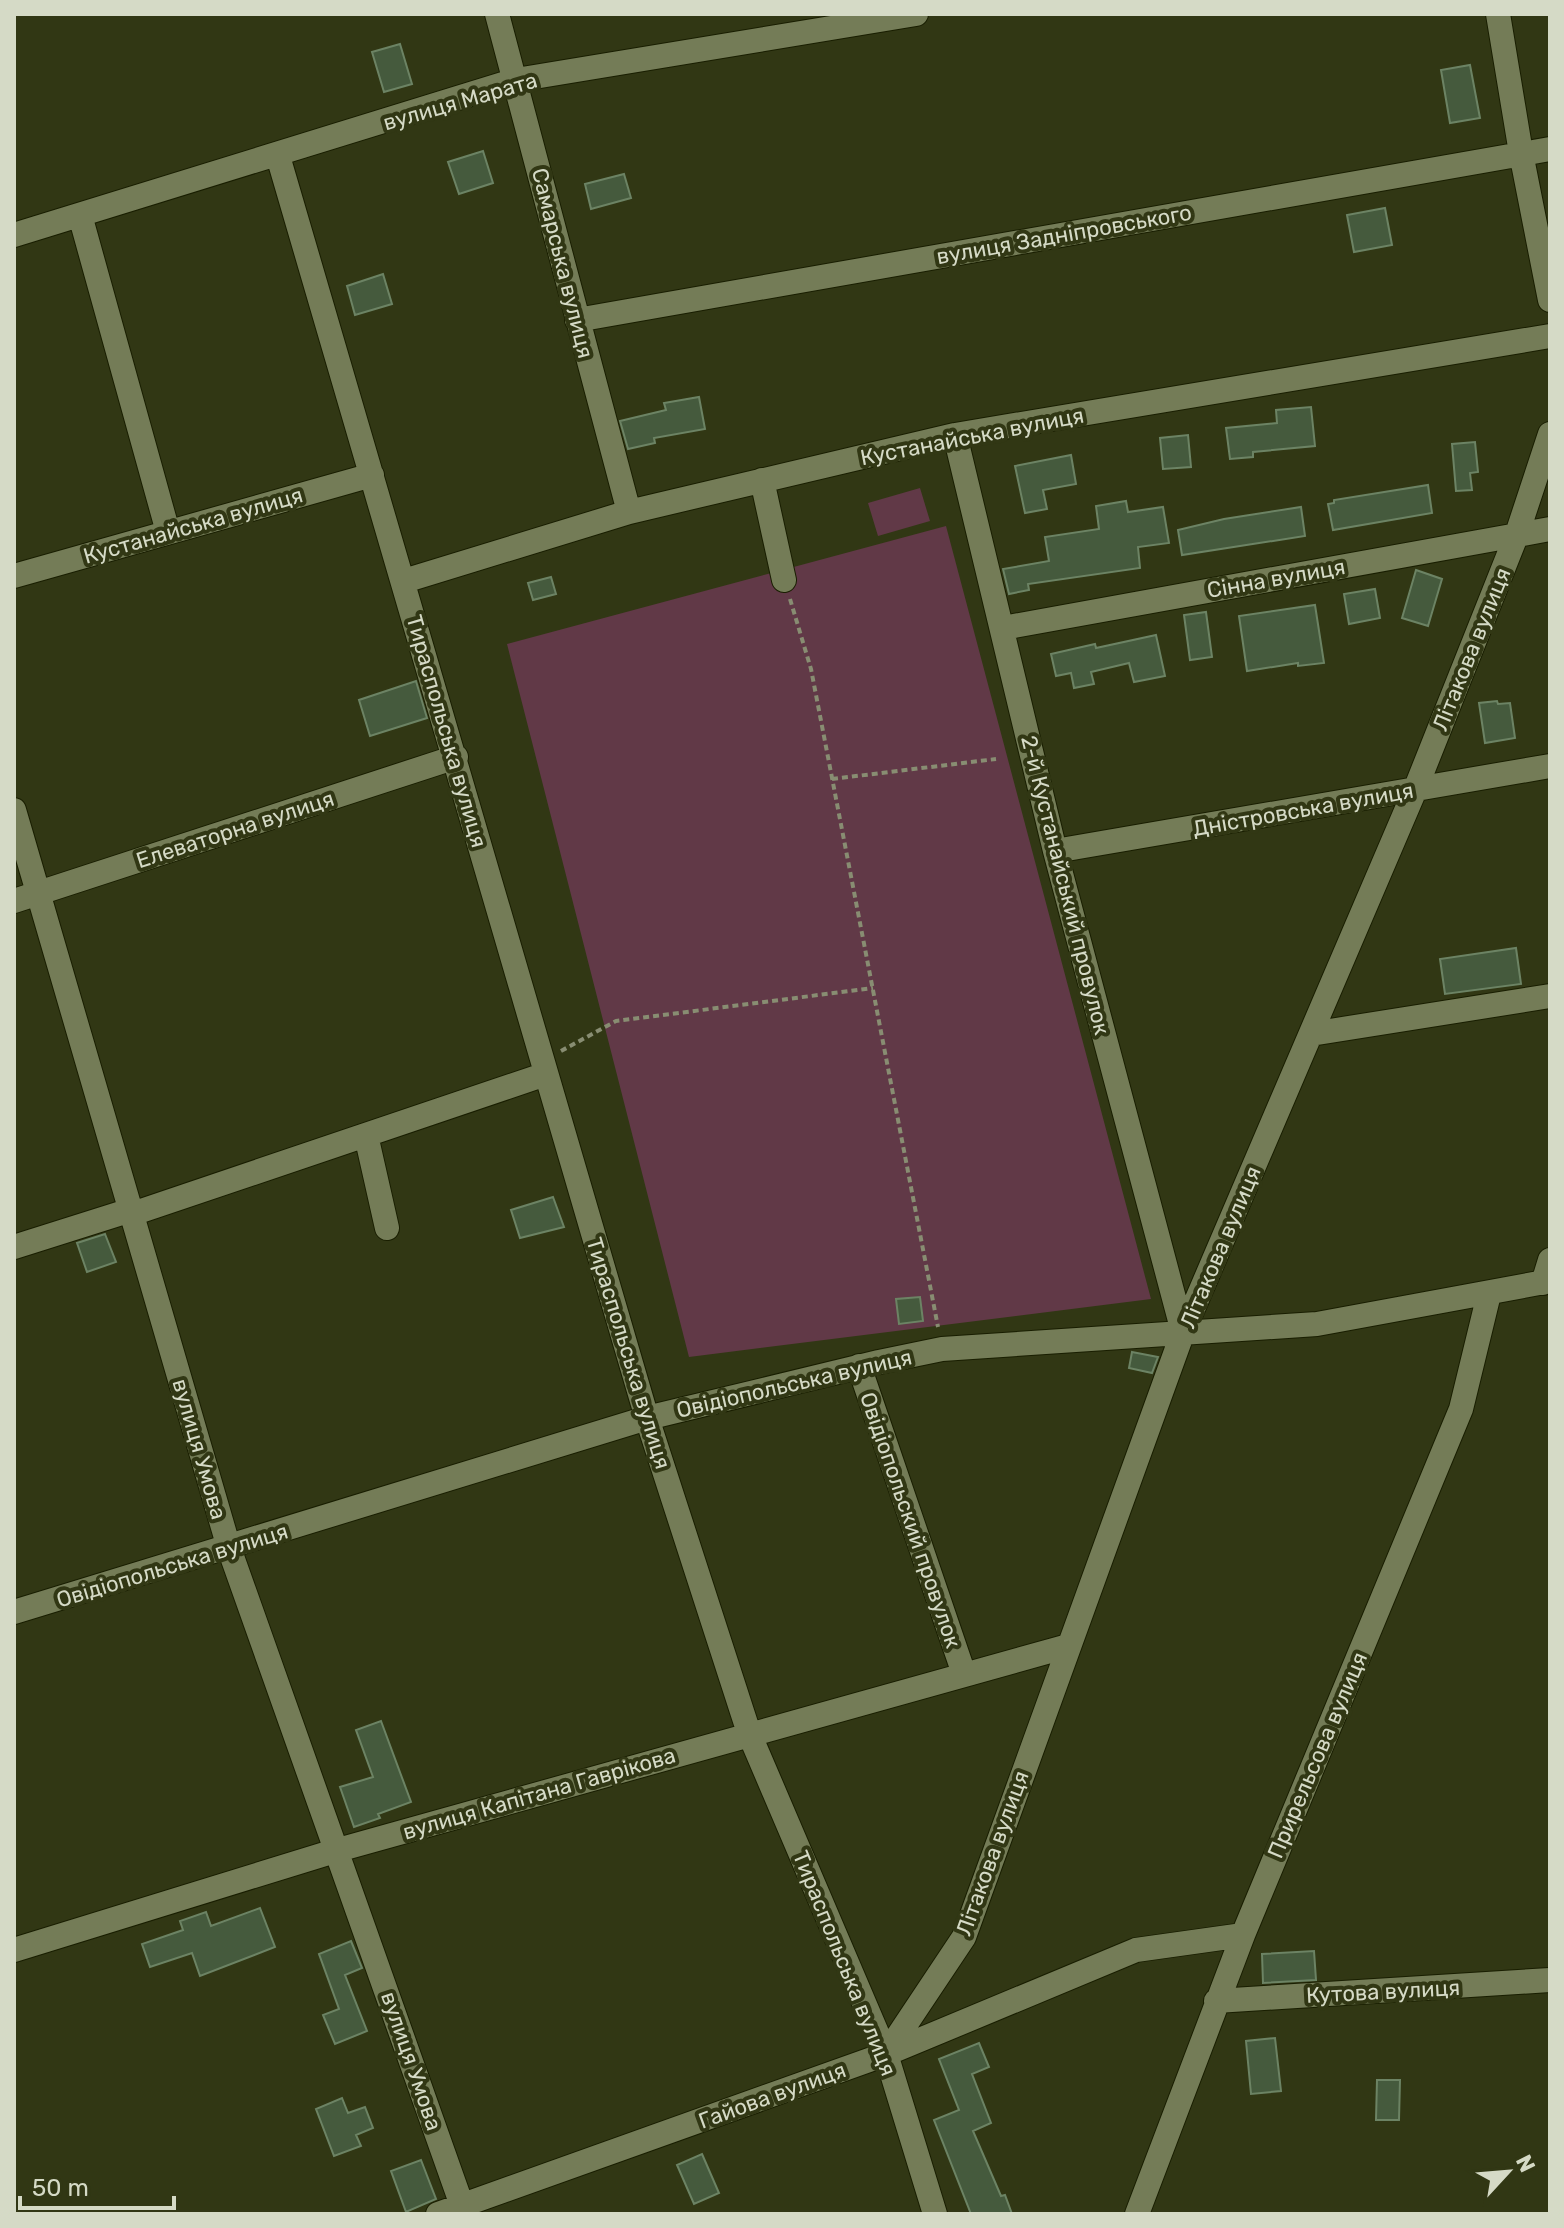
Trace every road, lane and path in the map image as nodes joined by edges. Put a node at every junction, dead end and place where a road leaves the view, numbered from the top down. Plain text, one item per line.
1 (497, 14) edge
2 (916, 14) edge
3 (1498, 14) edge
4 (516, 80) junction
5 (1550, 149) edge
6 (1521, 153) junction
7 (278, 156) junction
8 (80, 215) junction
9 (14, 235) edge
10 (1550, 300) edge
11 (577, 320) junction
12 (1550, 336) edge
13 (1550, 434) edge
14 (955, 435) junction
15 (372, 475) junction
16 (762, 480) junction
17 (629, 512) junction
18 (1550, 529) edge
19 (168, 532) junction
20 (1517, 534) junction
21 (14, 576) edge
22 (784, 580) joint
23 (404, 581) junction
24 (1003, 628) junction
25 (456, 757) junction
26 (996, 759) dead end
27 (1550, 766) edge
28 (832, 779) junction
29 (1415, 790) junction
30 (14, 810) edge
31 (1055, 851) junction
32 (39, 893) junction
33 (14, 901) edge
34 (873, 988) junction
35 (1550, 996) edge
36 (1311, 1034) junction
37 (544, 1067) junction
38 (366, 1135) junction
39 (132, 1212) junction
40 (387, 1228) dead end
41 (14, 1247) edge
42 (1548, 1274) edge
43 (1489, 1294) junction
44 (1183, 1332) junction
45 (942, 1349) junction
46 (859, 1366) junction
47 (647, 1418) junction
48 (229, 1548) junction
49 (14, 1612) edge
50 (1068, 1646) junction
51 (964, 1674) junction
52 (749, 1733) junction
53 (338, 1850) junction
54 (1243, 1935) junction
55 (14, 1950) edge
56 (1550, 1980) edge
57 (1216, 2001) junction
58 (886, 2054) junction
59 (464, 2210) edge
60 (438, 2214) edge
61 (935, 2214) edge
62 (1137, 2214) edge

1 - 4 street, Самарська вулиця
2 - 4 street, вулиця Марата
3 - 6 street
4 - 7 street, вулиця Марата
4 - 11 street, Самарська вулиця
5 - 6 street, вулиця Задніпровського
6 - 10 street
6 - 11 street, вулиця Задніпровського
7 - 8 street, вулиця Марата
7 - 15 street, Тираспольська вулиця
8 - 9 street, вулиця Марата
8 - 19 street
11 - 17 street, Самарська вулиця
12 - 14 street, Кустанайська вулиця
13 - 20 street, Літакова вулиця
14 - 16 street, Кустанайська вулиця
14 - 24 street, 2-й Кустанайський провулок
15 - 19 street, Кустанайська вулиця
15 - 23 street, Тираспольська вулиця
16 - 17 street, Кустанайська вулиця
16 - 22 street
17 - 23 street, Кустанайська вулиця
18 - 20 street, Сінна вулиця
19 - 21 street, Кустанайська вулиця
20 - 24 street, Сінна вулиця
20 - 29 street, Літакова вулиця
22 - 28 path
23 - 25 street, Тираспольська вулиця
24 - 31 street, 2-й Кустанайський провулок
25 - 32 street, Елеваторна вулиця
25 - 37 street, Тираспольська вулиця
26 - 28 path
27 - 29 street, Дністровська вулиця
28 - 34 path
29 - 31 street, Дністровська вулиця
29 - 36 street, Літакова вулиця
30 - 32 street, вулиця Умова
31 - 44 street, 2-й Кустанайський провулок
32 - 33 street, Елеваторна вулиця
32 - 39 street, вулиця Умова
34 - 37 path
34 - 45 path
35 - 36 street
36 - 44 street, Літакова вулиця
37 - 38 street
37 - 47 street, Тираспольська вулиця
38 - 39 street
38 - 40 street
39 - 41 street
39 - 48 street, вулиця Умова
42 - 43 street, Овідіопольська вулиця
43 - 44 street, Овідіопольська вулиця
43 - 54 street, Прирельсова вулиця
44 - 45 street, Овідіопольська вулиця
44 - 50 street, Літакова вулиця
45 - 46 street, Овідіопольська вулиця
46 - 47 street, Овідіопольська вулиця
46 - 51 street, Овідіопольский провулок
47 - 48 street, Овідіопольська вулиця
47 - 52 street, Тираспольська вулиця
48 - 49 street, Овідіопольська вулиця
48 - 53 street, вулиця Умова
50 - 51 street, вулиця Капітана Гаврікова
50 - 58 street, Літакова вулиця
51 - 52 street, вулиця Капітана Гаврікова
52 - 53 street, вулиця Капітана Гаврікова
52 - 58 street, Тираспольська вулиця
53 - 55 street, вулиця Капітана Гаврікова
53 - 59 street, вулиця Умова
54 - 57 street, Прирельсова вулиця
54 - 58 street, Гайова вулиця
56 - 57 street, Кутова вулиця
57 - 62 street, Прирельсова вулиця
58 - 59 street, Гайова вулиця
58 - 61 street, Тираспольська вулиця
59 - 60 street, Гайова вулиця

